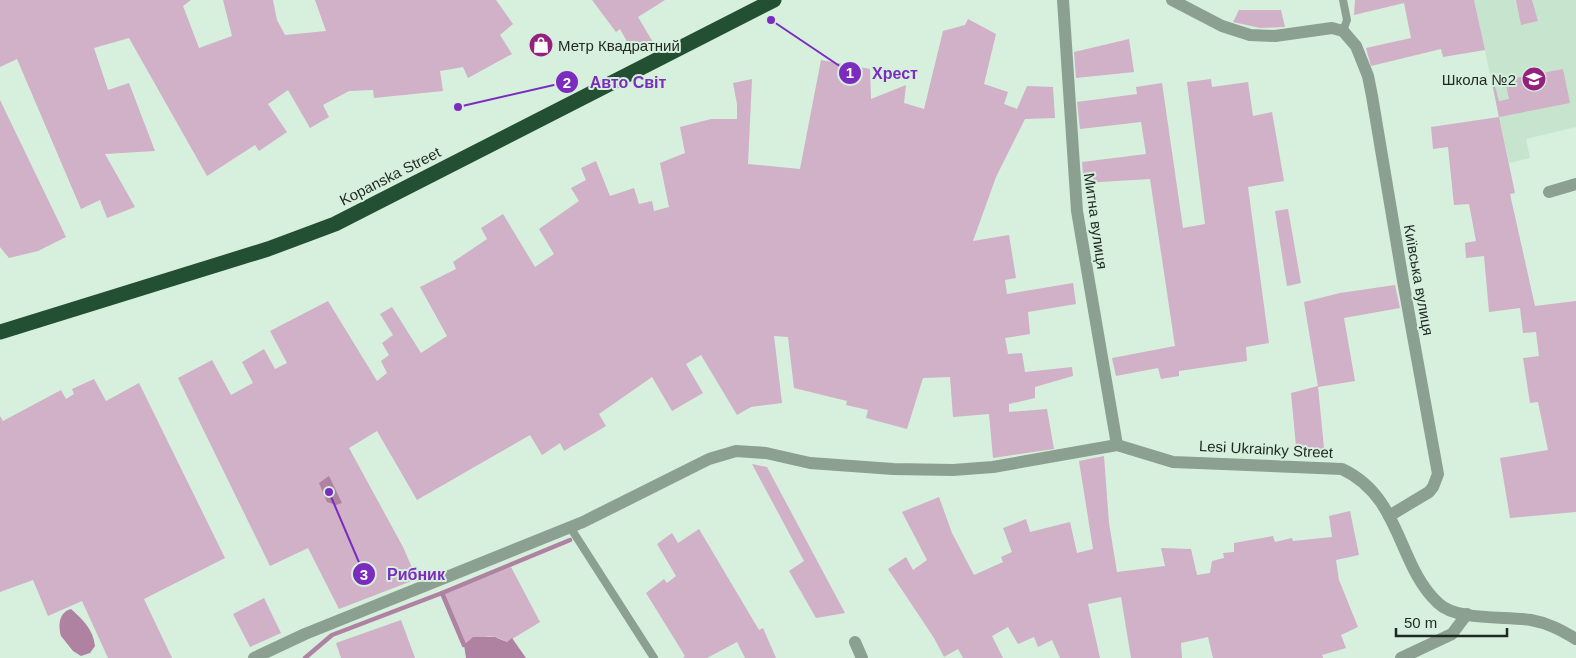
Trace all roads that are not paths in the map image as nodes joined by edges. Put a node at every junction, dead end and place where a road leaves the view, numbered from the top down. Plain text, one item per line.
1 (1063, 0) edge
2 (1172, 0) edge
3 (1343, 0) edge
4 (769, 1) edge
5 (1343, 31) junction
6 (1576, 184) edge
7 (1549, 192) dead end
8 (0, 332) edge
9 (1117, 445) junction
10 (1389, 516) junction
11 (570, 527) junction
12 (1467, 614) junction
13 (1576, 639) edge
14 (855, 642) dead end
15 (254, 658) edge
16 (654, 658) edge
17 (862, 658) edge
18 (1401, 658) edge

1 - 9 street, Митна вулиця
2 - 5 street
3 - 5 lane
4 - 8 highway, Kopanska Street
5 - 10 street, Київська вулиця
6 - 7 street
9 - 10 street, Lesi Ukrainky Street
9 - 11 street
10 - 12 street, Lesi Ukrainky Street
11 - 15 street
11 - 16 lane
12 - 13 street, Lesi Ukrainky Street
12 - 18 street
14 - 17 street

